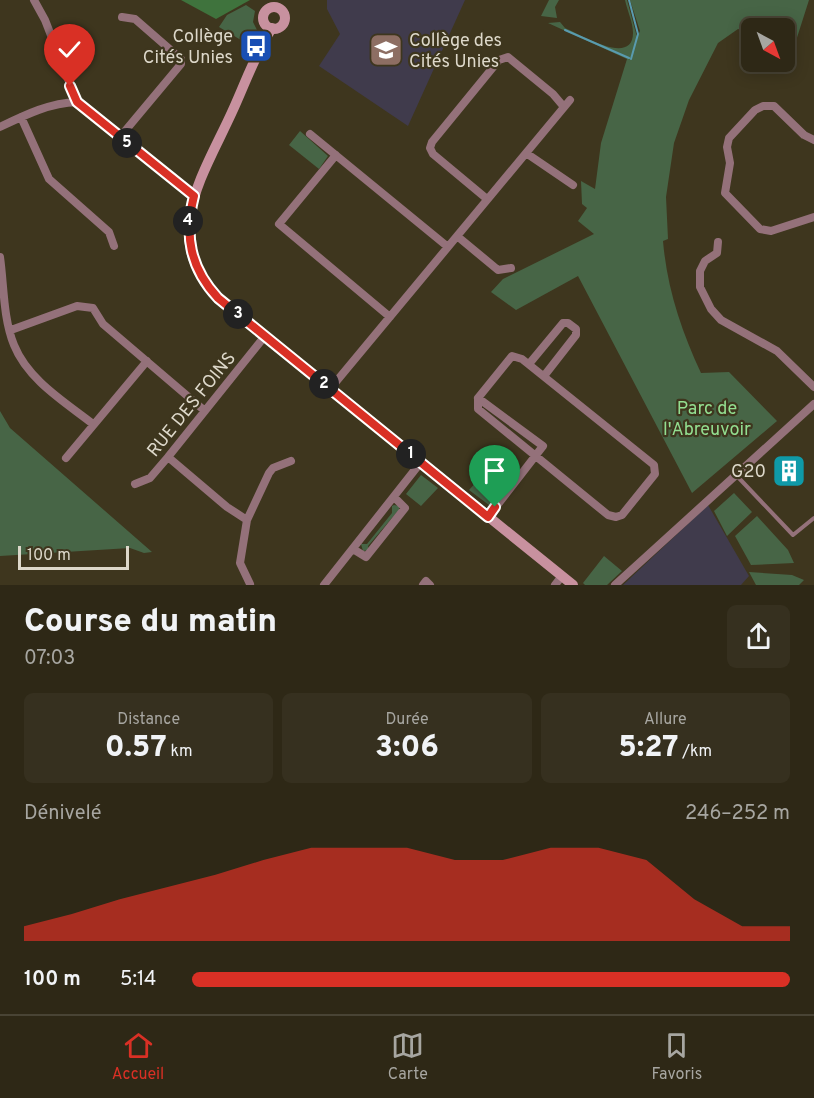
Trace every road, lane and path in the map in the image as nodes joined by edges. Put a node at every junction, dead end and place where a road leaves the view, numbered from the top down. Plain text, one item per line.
1 (34, 0) edge
2 (280, 4) edge
3 (122, 17) dead end
4 (272, 28) junction
5 (570, 100) dead end
6 (77, 102) junction
7 (564, 107) junction
8 (21, 117) junction
9 (0, 127) edge
10 (310, 134) dead end
11 (120, 137) junction
12 (814, 140) edge
13 (526, 153) junction
14 (336, 155) junction
15 (573, 185) dead end
16 (194, 196) junction
17 (487, 199) junction
18 (814, 217) edge
19 (457, 236) junction
20 (718, 242) dead end
21 (114, 246) dead end
22 (448, 247) junction
23 (0, 257) edge
24 (511, 268) dead end
25 (390, 317) junction
26 (11, 330) junction
27 (266, 336) junction
28 (147, 361) junction
29 (529, 364) junction
30 (544, 376) junction
31 (814, 387) edge
32 (330, 389) junction
33 (478, 398) junction
34 (814, 404) edge
35 (205, 411) junction
36 (93, 424) junction
37 (536, 457) junction
38 (66, 458) dead end
39 (168, 458) junction
40 (291, 461) dead end
41 (422, 462) junction
42 (735, 474) junction
43 (135, 484) dead end
44 (394, 497) junction
45 (488, 517) junction
46 (814, 518) edge
47 (247, 520) junction
48 (353, 549) junction
49 (558, 581) edge
50 (250, 584) edge
51 (324, 585) edge
52 (423, 585) edge
53 (430, 585) edge
54 (573, 585) edge
55 (615, 585) edge

1 - 6 street
2 - 4 street
2 - 4 street
3 - 11 street
4 - 16 street
5 - 7 street
6 - 8 street
6 - 11 street
7 - 13 street
7 - 17 street
8 - 9 street
8 - 21 street
10 - 14 street
11 - 16 street
12 - 18 street
13 - 15 street
13 - 17 street
14 - 22 street
14 - 25 street
16 - 27 street
17 - 19 street
19 - 22 street
19 - 24 street
20 - 31 street
22 - 25 street
23 - 26 street
25 - 32 street
26 - 28 street
26 - 36 street
27 - 32 street
27 - 35 street, RUE DES FOINS
28 - 35 street
28 - 36 street
29 - 30 street
29 - 30 street
29 - 33 street
30 - 37 street
32 - 41 street
33 - 37 street
33 - 37 street
34 - 42 street
35 - 39 street, RUE DES FOINS
36 - 38 street
37 - 45 street
39 - 43 street, RUE DES FOINS
39 - 47 street
40 - 47 street
41 - 44 street
41 - 45 street
42 - 46 lane
42 - 55 street
44 - 48 street
44 - 48 street
45 - 49 street
47 - 50 street
48 - 51 street
49 - 54 street
52 - 53 street

